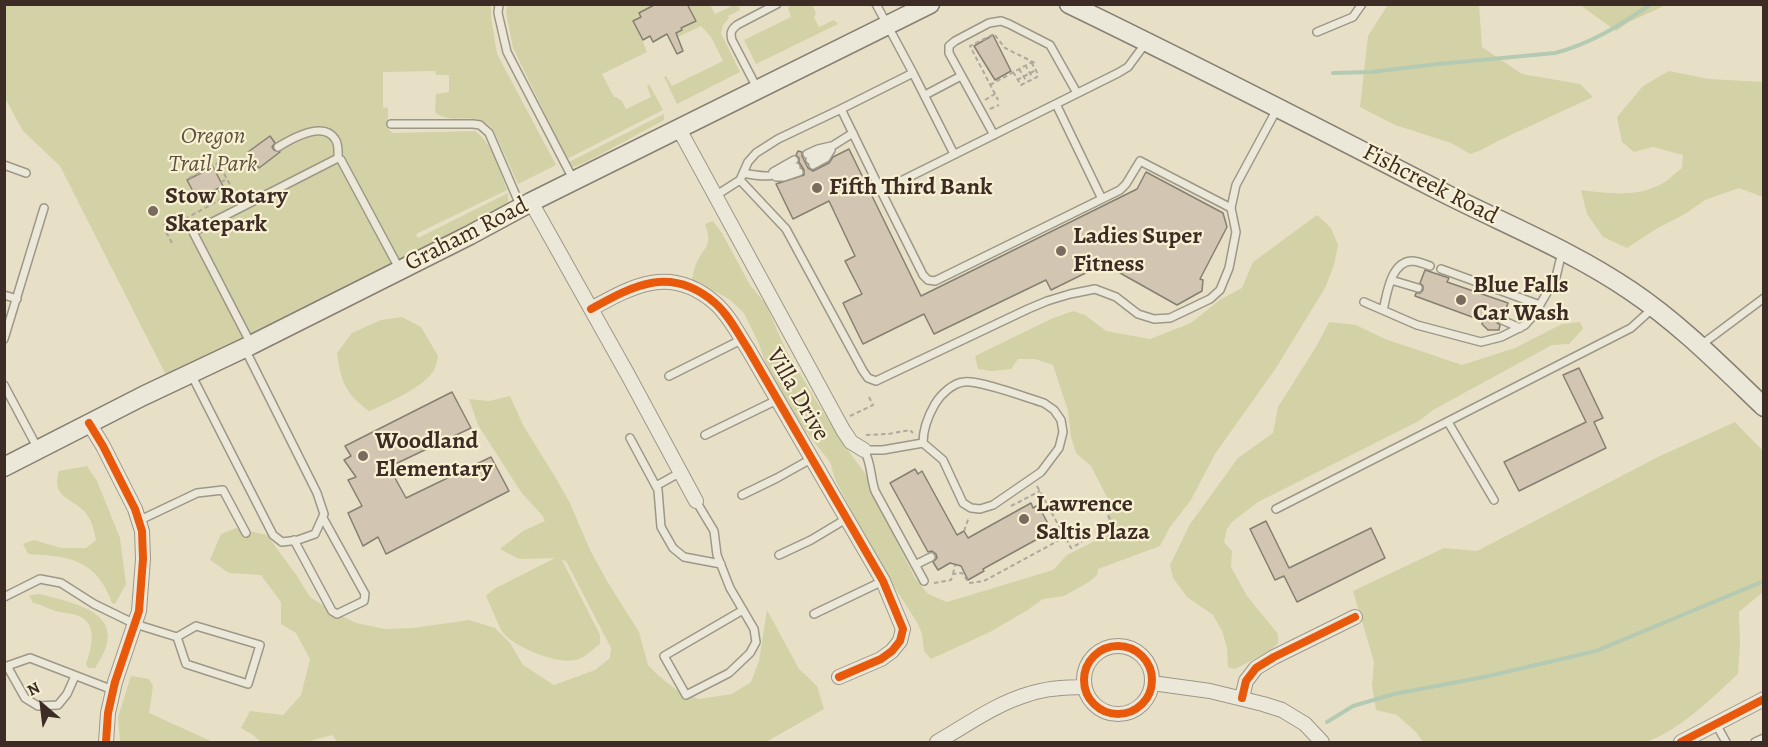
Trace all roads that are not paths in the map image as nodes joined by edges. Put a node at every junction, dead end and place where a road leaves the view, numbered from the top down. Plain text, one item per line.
1 (500, 4) edge
2 (777, 4) edge
3 (876, 4) edge
4 (1069, 4) edge
5 (1362, 4) edge
6 (926, 6) edge
7 (887, 26) junction
8 (1317, 32) dead end
9 (1147, 42) junction
10 (913, 73) junction
11 (961, 76) junction
12 (758, 90) junction
13 (1077, 93) junction
14 (925, 95) junction
15 (1056, 104) junction
16 (1278, 107) junction
17 (841, 109) junction
18 (391, 124) dead end
19 (679, 129) junction
20 (853, 133) junction
21 (994, 135) junction
22 (278, 147) dead end
23 (954, 154) junction
24 (338, 158) junction
25 (810, 160) dead end
26 (4, 165) edge
27 (26, 172) dead end
28 (742, 177) junction
29 (764, 177) junction
30 (574, 181) junction
31 (881, 191) junction
32 (715, 196) junction
33 (1102, 199) junction
34 (526, 205) junction
35 (44, 208) dead end
36 (1231, 208) junction
37 (1562, 252) junction
38 (1430, 266) dead end
39 (1441, 269) dead end
40 (400, 270) junction
41 (1391, 280) junction
42 (1418, 288) dead end
43 (4, 295) edge
44 (1764, 298) edge
45 (17, 299) junction
46 (1364, 302) dead end
47 (1540, 305) junction
48 (1654, 308) junction
49 (591, 309) junction
50 (1383, 310) junction
51 (1502, 320) dead end
52 (1520, 328) junction
53 (4, 339) edge
54 (741, 340) junction
55 (248, 346) junction
56 (1700, 346) junction
57 (191, 374) junction
58 (669, 376) dead end
59 (4, 386) edge
60 (777, 400) junction
61 (1764, 407) edge
62 (1448, 422) junction
63 (89, 423) junction
64 (705, 435) dead end
65 (630, 438) dead end
66 (924, 443) junction
67 (39, 450) junction
68 (864, 450) junction
69 (811, 459) junction
70 (4, 467) edge
71 (681, 472) junction
72 (656, 486) junction
73 (742, 495) dead end
74 (1494, 500) dead end
75 (696, 501) joint
76 (1276, 509) dead end
77 (322, 518) junction
78 (846, 519) junction
79 (138, 521) junction
80 (246, 533) dead end
81 (294, 540) junction
82 (779, 555) dead end
83 (931, 557) dead end
84 (721, 564) junction
85 (915, 565) junction
86 (882, 581) junction
87 (924, 581) road end
88 (4, 597) edge
89 (743, 610) junction
90 (814, 614) dead end
91 (1355, 617) dead end
92 (135, 624) junction
93 (177, 637) junction
94 (75, 676) junction
95 (839, 677) dead end
96 (1152, 683) junction
97 (1085, 687) junction
98 (113, 690) junction
99 (1242, 698) junction
100 (1764, 699) edge
101 (1716, 724) junction
102 (1764, 738) edge
103 (106, 742) edge
104 (937, 742) edge
105 (1322, 742) edge
106 (1681, 742) edge
107 (1726, 742) edge
108 (1755, 742) edge

1 - 30 lane
2 - 12 lane
3 - 7 lane
4 - 9 main road, Fishcreek Road
5 - 8 lane
6 - 7 main road, Graham Road
7 - 10 lane
7 - 12 main road, Graham Road
9 - 13 lane
9 - 16 main road, Fishcreek Road
10 - 14 lane
10 - 17 lane
11 - 13 lane
11 - 14 lane
11 - 21 lane
12 - 19 main road, Graham Road
13 - 15 lane
14 - 23 lane
15 - 21 lane
15 - 33 lane
16 - 36 lane
16 - 37 main road, Fishcreek Road
17 - 20 lane
17 - 28 lane
18 - 34 lane
19 - 30 main road, Graham Road
19 - 32 street
20 - 25 lane
20 - 31 lane
21 - 23 lane
22 - 24 lane
23 - 31 lane
24 - 40 lane
24 - 55 lane
26 - 27 lane
28 - 29 lane
28 - 32 lane
28 - 36 lane
29 - 29 lane
30 - 34 main road, Graham Road
31 - 33 lane
32 - 68 street
33 - 36 lane
34 - 40 main road, Graham Road
34 - 49 street
35 - 45 lane
37 - 47 lane
37 - 48 main road, Fishcreek Road
38 - 41 lane
39 - 47 lane
40 - 55 main road, Graham Road
41 - 42 lane
41 - 50 lane
43 - 45 lane
44 - 56 lane
45 - 53 lane
46 - 50 lane
47 - 52 lane
48 - 56 main road, Fishcreek Road
48 - 62 lane
49 - 54 street, Villa Drive
49 - 71 street
50 - 52 lane
51 - 52 lane
54 - 58 lane
54 - 60 street, Villa Drive
55 - 57 main road, Graham Road
55 - 77 lane
56 - 61 main road, Fishcreek Road
57 - 63 main road, Graham Road
57 - 81 lane
59 - 67 lane
60 - 64 lane
60 - 69 street, Villa Drive
62 - 74 lane
62 - 76 lane
63 - 67 main road, Graham Road
63 - 79 street
65 - 72 lane
66 - 66 lane
66 - 68 lane
67 - 70 main road, Graham Road
68 - 85 lane
69 - 73 lane
69 - 78 street, Villa Drive
71 - 72 lane
71 - 75 street
72 - 84 lane
75 - 84 lane
77 - 81 lane
77 - 81 lane
78 - 82 lane
78 - 86 street, Villa Drive
79 - 80 lane
79 - 92 street
83 - 85 lane
84 - 89 lane
85 - 87 lane
86 - 90 lane
86 - 95 street, Villa Drive
88 - 92 lane
89 - 89 lane
91 - 99 street
92 - 93 lane
92 - 98 street
93 - 93 lane
94 - 94 lane
94 - 98 lane
96 - 97 street
96 - 97 street
96 - 99 street
97 - 104 street
98 - 103 street
99 - 105 street
100 - 101 street
101 - 106 street
101 - 107 lane
102 - 108 lane

